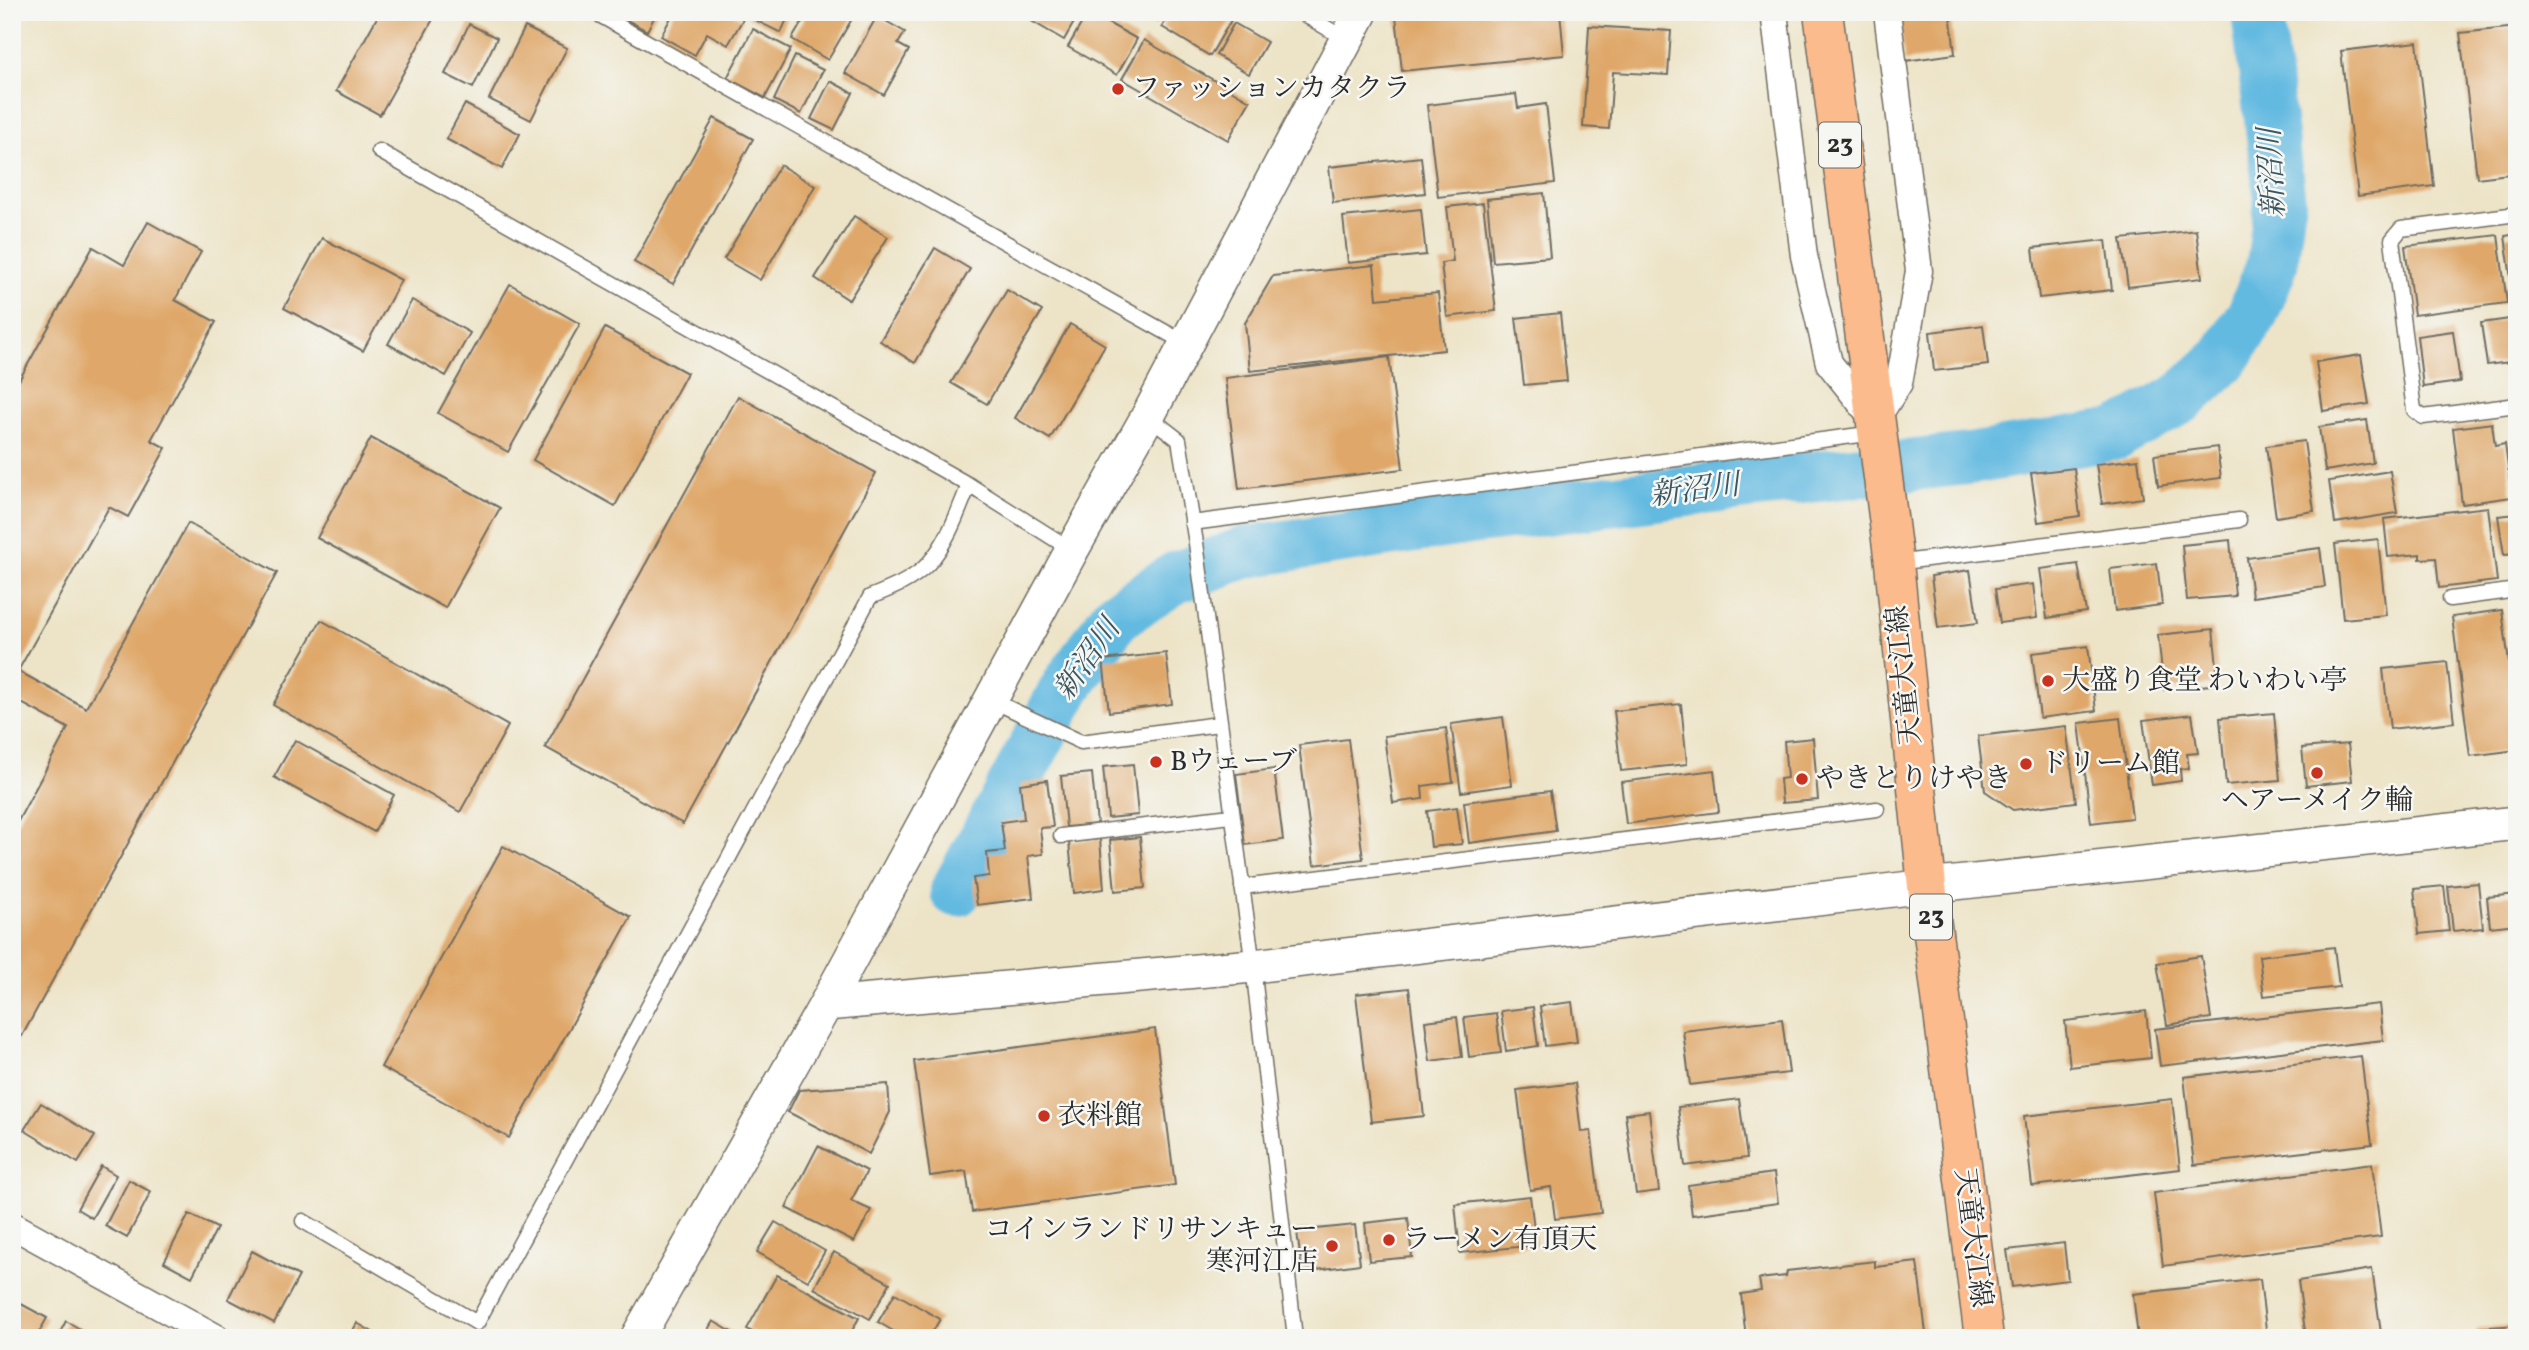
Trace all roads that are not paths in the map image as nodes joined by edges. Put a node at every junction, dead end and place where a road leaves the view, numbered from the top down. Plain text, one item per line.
1 (594, 12) edge
2 (1300, 12) edge
3 (1774, 12) edge
4 (1824, 12) edge
5 (1887, 12) edge
6 (1354, 26) edge
7 (379, 151) dead end
8 (2517, 214) edge
9 (1185, 343) junction
10 (2517, 405) edge
11 (1148, 416) junction
12 (1877, 433) junction
13 (970, 485) junction
14 (2239, 520) dead end
15 (1192, 523) junction
16 (1072, 550) junction
17 (1894, 563) junction
18 (2517, 590) edge
19 (2450, 598) dead end
20 (991, 700) junction
21 (1219, 724) junction
22 (1877, 809) dead end
23 (1231, 816) junction
24 (2517, 823) edge
25 (1061, 836) dead end
26 (1927, 886) junction
27 (1242, 887) junction
28 (1253, 966) junction
29 (826, 1004) junction
30 (303, 1221) dead end
31 (12, 1225) edge
32 (217, 1338) edge
33 (637, 1338) edge
34 (1295, 1338) edge
35 (1984, 1338) edge

1 - 9 lane
2 - 6 lane
3 - 12 street
4 - 12 main road, 天童大江線 / 23
5 - 12 street
6 - 9 street
7 - 13 lane
8 - 10 lane
9 - 11 street
11 - 15 lane
11 - 16 street
12 - 15 lane
12 - 17 main road, 天童大江線 / 23
13 - 16 lane
13 - 30 lane
14 - 17 lane
15 - 21 lane
16 - 20 street
17 - 26 main road, 天童大江線 / 23
18 - 19 lane
20 - 21 lane
20 - 29 street
21 - 23 lane
22 - 27 lane
23 - 25 lane
23 - 27 lane
24 - 26 street
26 - 28 street
26 - 35 main road, 天童大江線 / 23
27 - 28 lane
28 - 29 street
28 - 34 lane
29 - 33 street
31 - 32 street

